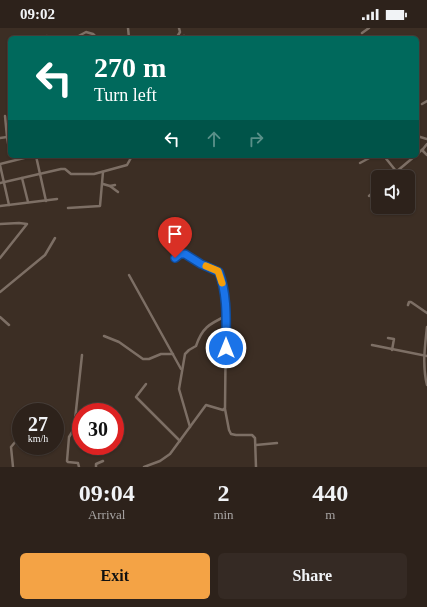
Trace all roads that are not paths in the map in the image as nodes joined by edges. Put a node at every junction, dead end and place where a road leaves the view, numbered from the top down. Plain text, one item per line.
1 (369, 28) edge
2 (88, 30) edge
3 (362, 33) dead end
4 (78, 36) edge
5 (427, 101) edge
6 (422, 104) dead end
7 (5, 116) dead end
8 (8, 136) edge
9 (0, 138) edge
10 (427, 144) edge
11 (423, 149) junction
12 (419, 152) edge
13 (427, 155) edge
14 (10, 158) edge
15 (24, 158) edge
16 (36, 158) edge
17 (131, 158) edge
18 (369, 158) edge
19 (386, 158) edge
20 (412, 158) edge
21 (11, 161) junction
22 (360, 163) dead end
23 (0, 165) edge
24 (395, 170) edge
25 (397, 170) edge
26 (103, 172) junction
27 (40, 174) junction
28 (22, 178) junction
29 (4, 182) junction
30 (0, 183) edge
31 (103, 184) junction
32 (115, 185) dead end
33 (110, 186) junction
34 (118, 192) dead end
35 (58, 199) dead end
36 (46, 201) junction
37 (28, 202) junction
38 (9, 205) junction
39 (0, 206) edge
40 (68, 208) dead end
41 (0, 224) edge
42 (56, 238) dead end
43 (0, 258) edge
44 (175, 258) dead end
45 (129, 275) dead end
46 (0, 292) edge
47 (408, 305) dead end
48 (427, 313) edge
49 (226, 316) junction
50 (0, 317) edge
51 (9, 326) dead end
52 (427, 327) edge
53 (104, 336) dead end
54 (388, 338) dead end
55 (372, 345) dead end
56 (392, 350) junction
57 (172, 354) junction
58 (82, 355) dead end
59 (426, 355) edge
60 (181, 369) junction
61 (146, 384) dead end
62 (427, 385) edge
63 (225, 409) junction
64 (190, 427) junction
65 (180, 441) junction
66 (277, 443) dead end
67 (256, 445) junction
68 (12, 446) edge
69 (103, 461) dead end
70 (13, 467) edge
71 (79, 467) edge
72 (96, 467) edge
73 (144, 467) edge
74 (256, 467) edge

1 - 3 street
2 - 4 street
5 - 6 street
7 - 8 street
8 - 9 street
10 - 11 street
11 - 12 street
11 - 13 street
14 - 21 street
15 - 21 street
16 - 27 street
17 - 26 street
18 - 22 street
19 - 24 street
20 - 25 street
21 - 23 street
23 - 29 street
26 - 27 street
26 - 31 street
27 - 28 street
27 - 36 street
28 - 29 street
28 - 37 street
29 - 30 street
29 - 38 street
31 - 33 street
31 - 40 street
32 - 33 street
33 - 34 street
35 - 36 street
36 - 37 street
37 - 38 street
38 - 39 street
41 - 43 street
42 - 46 street
44 - 49 street
45 - 57 street
47 - 48 street
49 - 60 street
49 - 63 street
50 - 51 street
52 - 59 street
53 - 57 street
54 - 56 street
55 - 56 street
56 - 59 street
57 - 60 street
58 - 71 street
59 - 62 street
60 - 64 street
61 - 65 street
63 - 64 street
63 - 67 street
64 - 65 street
65 - 73 street
66 - 67 street
67 - 74 street
68 - 70 street
69 - 72 street

